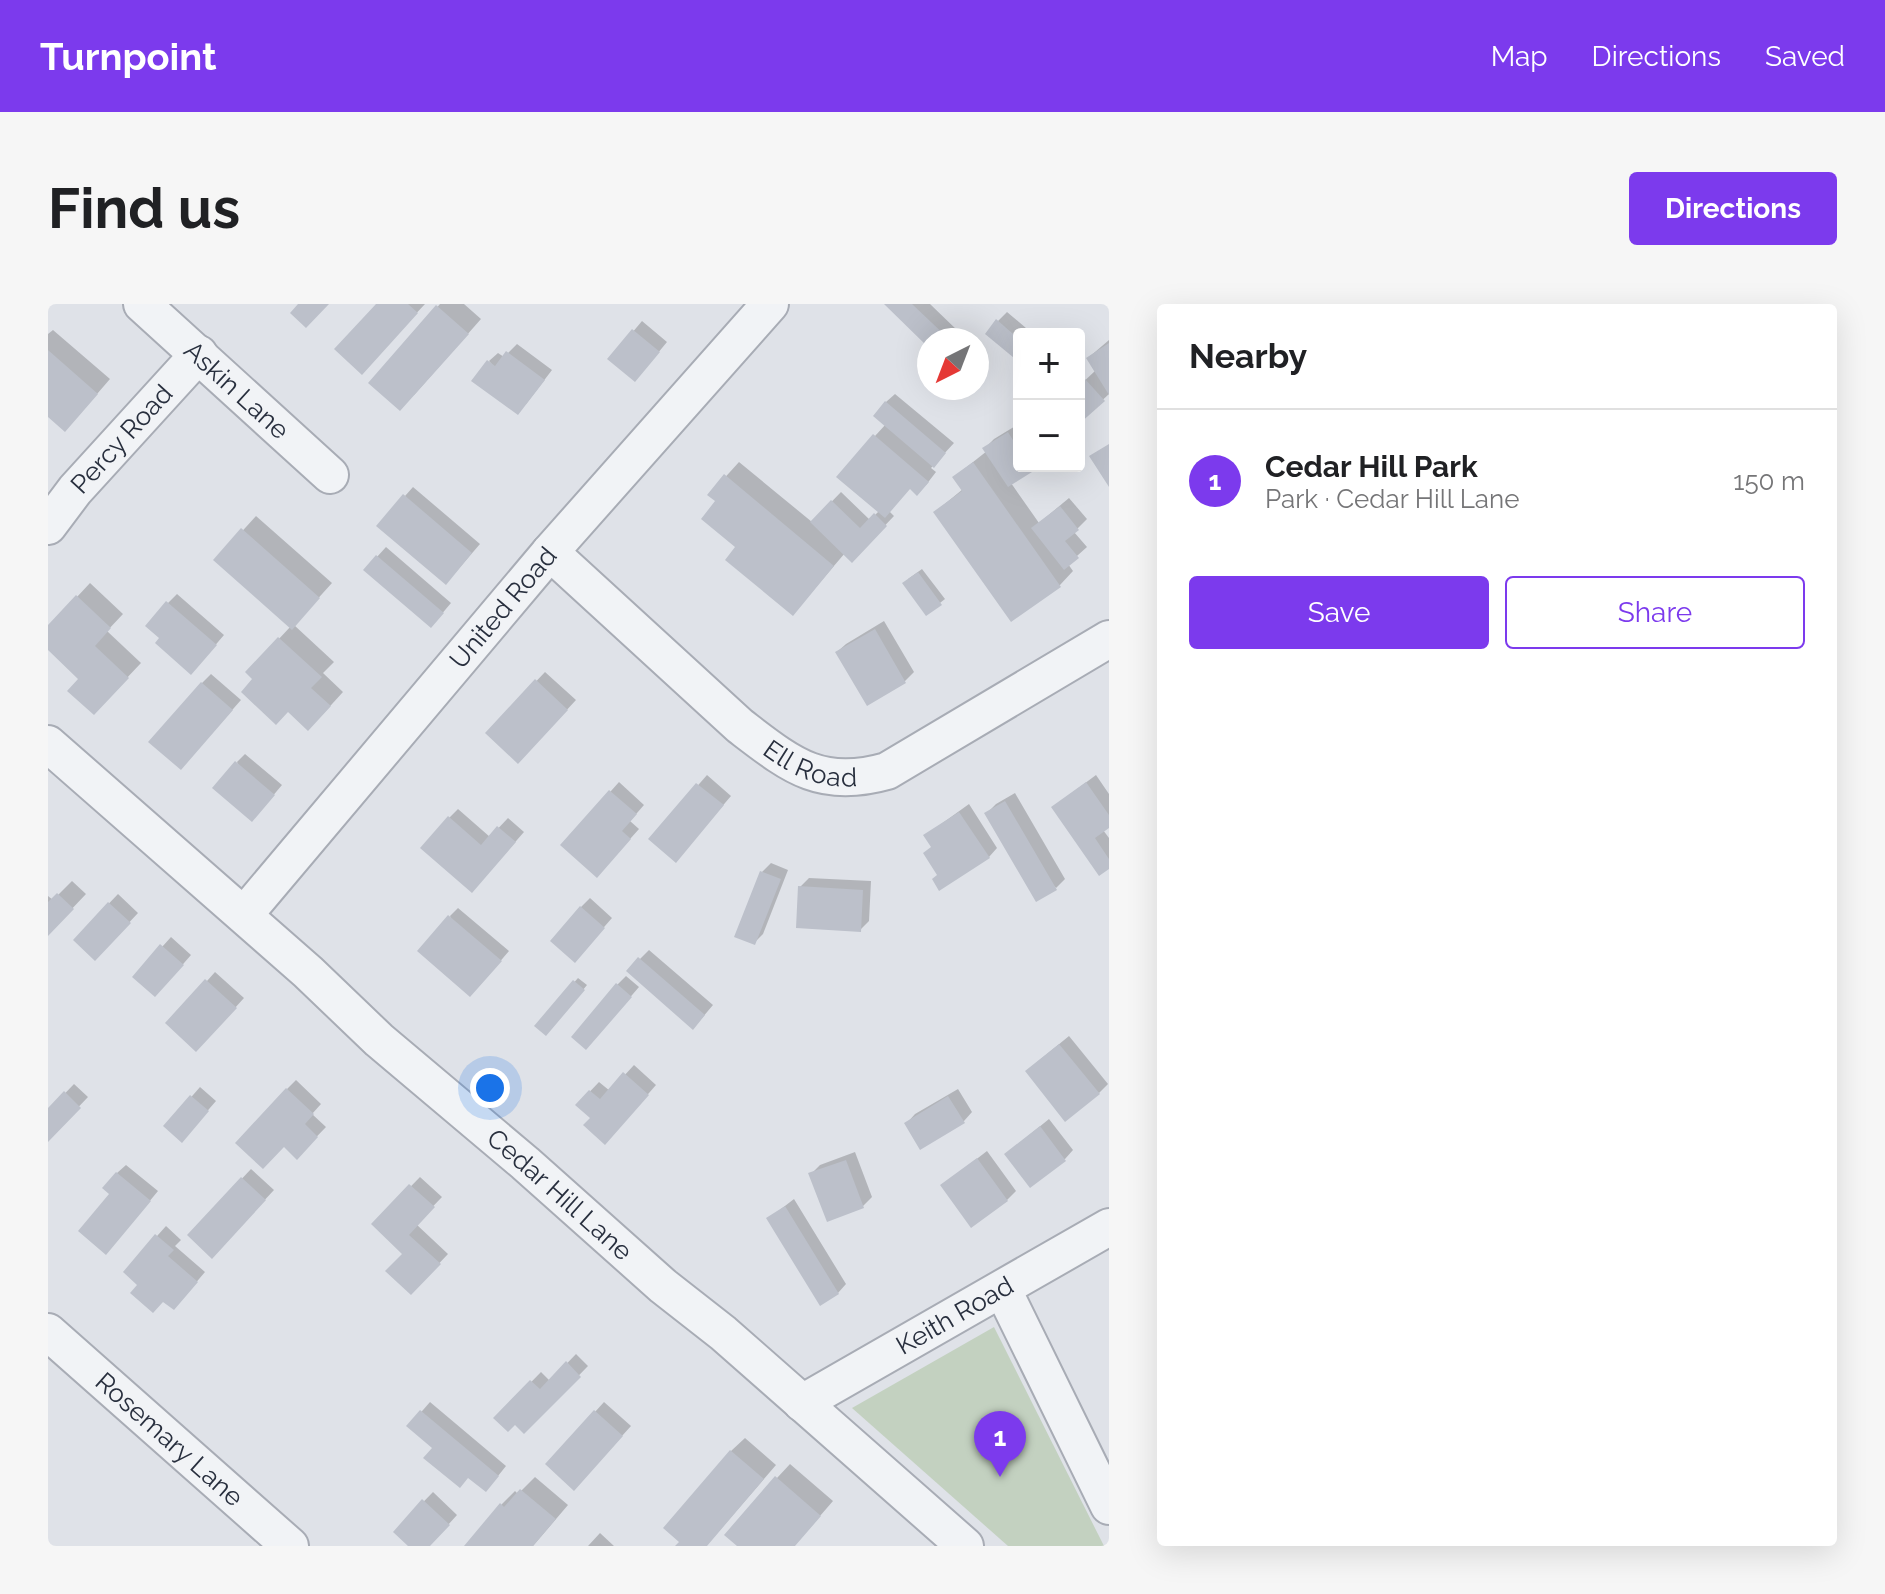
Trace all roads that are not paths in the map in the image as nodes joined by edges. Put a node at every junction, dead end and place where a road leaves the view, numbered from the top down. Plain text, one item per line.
1 (142, 304) edge
2 (770, 304) edge
3 (199, 354) junction
4 (330, 475) dead end
5 (48, 526) edge
6 (550, 552) junction
7 (1109, 639) edge
8 (48, 744) edge
9 (244, 915) junction
10 (1109, 1227) edge
11 (1003, 1290) junction
12 (48, 1332) edge
13 (802, 1403) junction
14 (1109, 1506) edge
15 (290, 1546) edge
16 (965, 1546) edge

1 - 3 street, Askin Lane
2 - 6 street, United Road
3 - 4 street, Askin Lane
3 - 5 street, Percy Road
6 - 7 street, Ell Road
6 - 9 street, United Road
8 - 9 street, Cedar Hill Lane
9 - 13 street, Cedar Hill Lane
10 - 11 street, Keith Road
11 - 13 street, Keith Road
11 - 14 street
12 - 15 street, Rosemary Lane
13 - 16 street, Cedar Hill Lane

